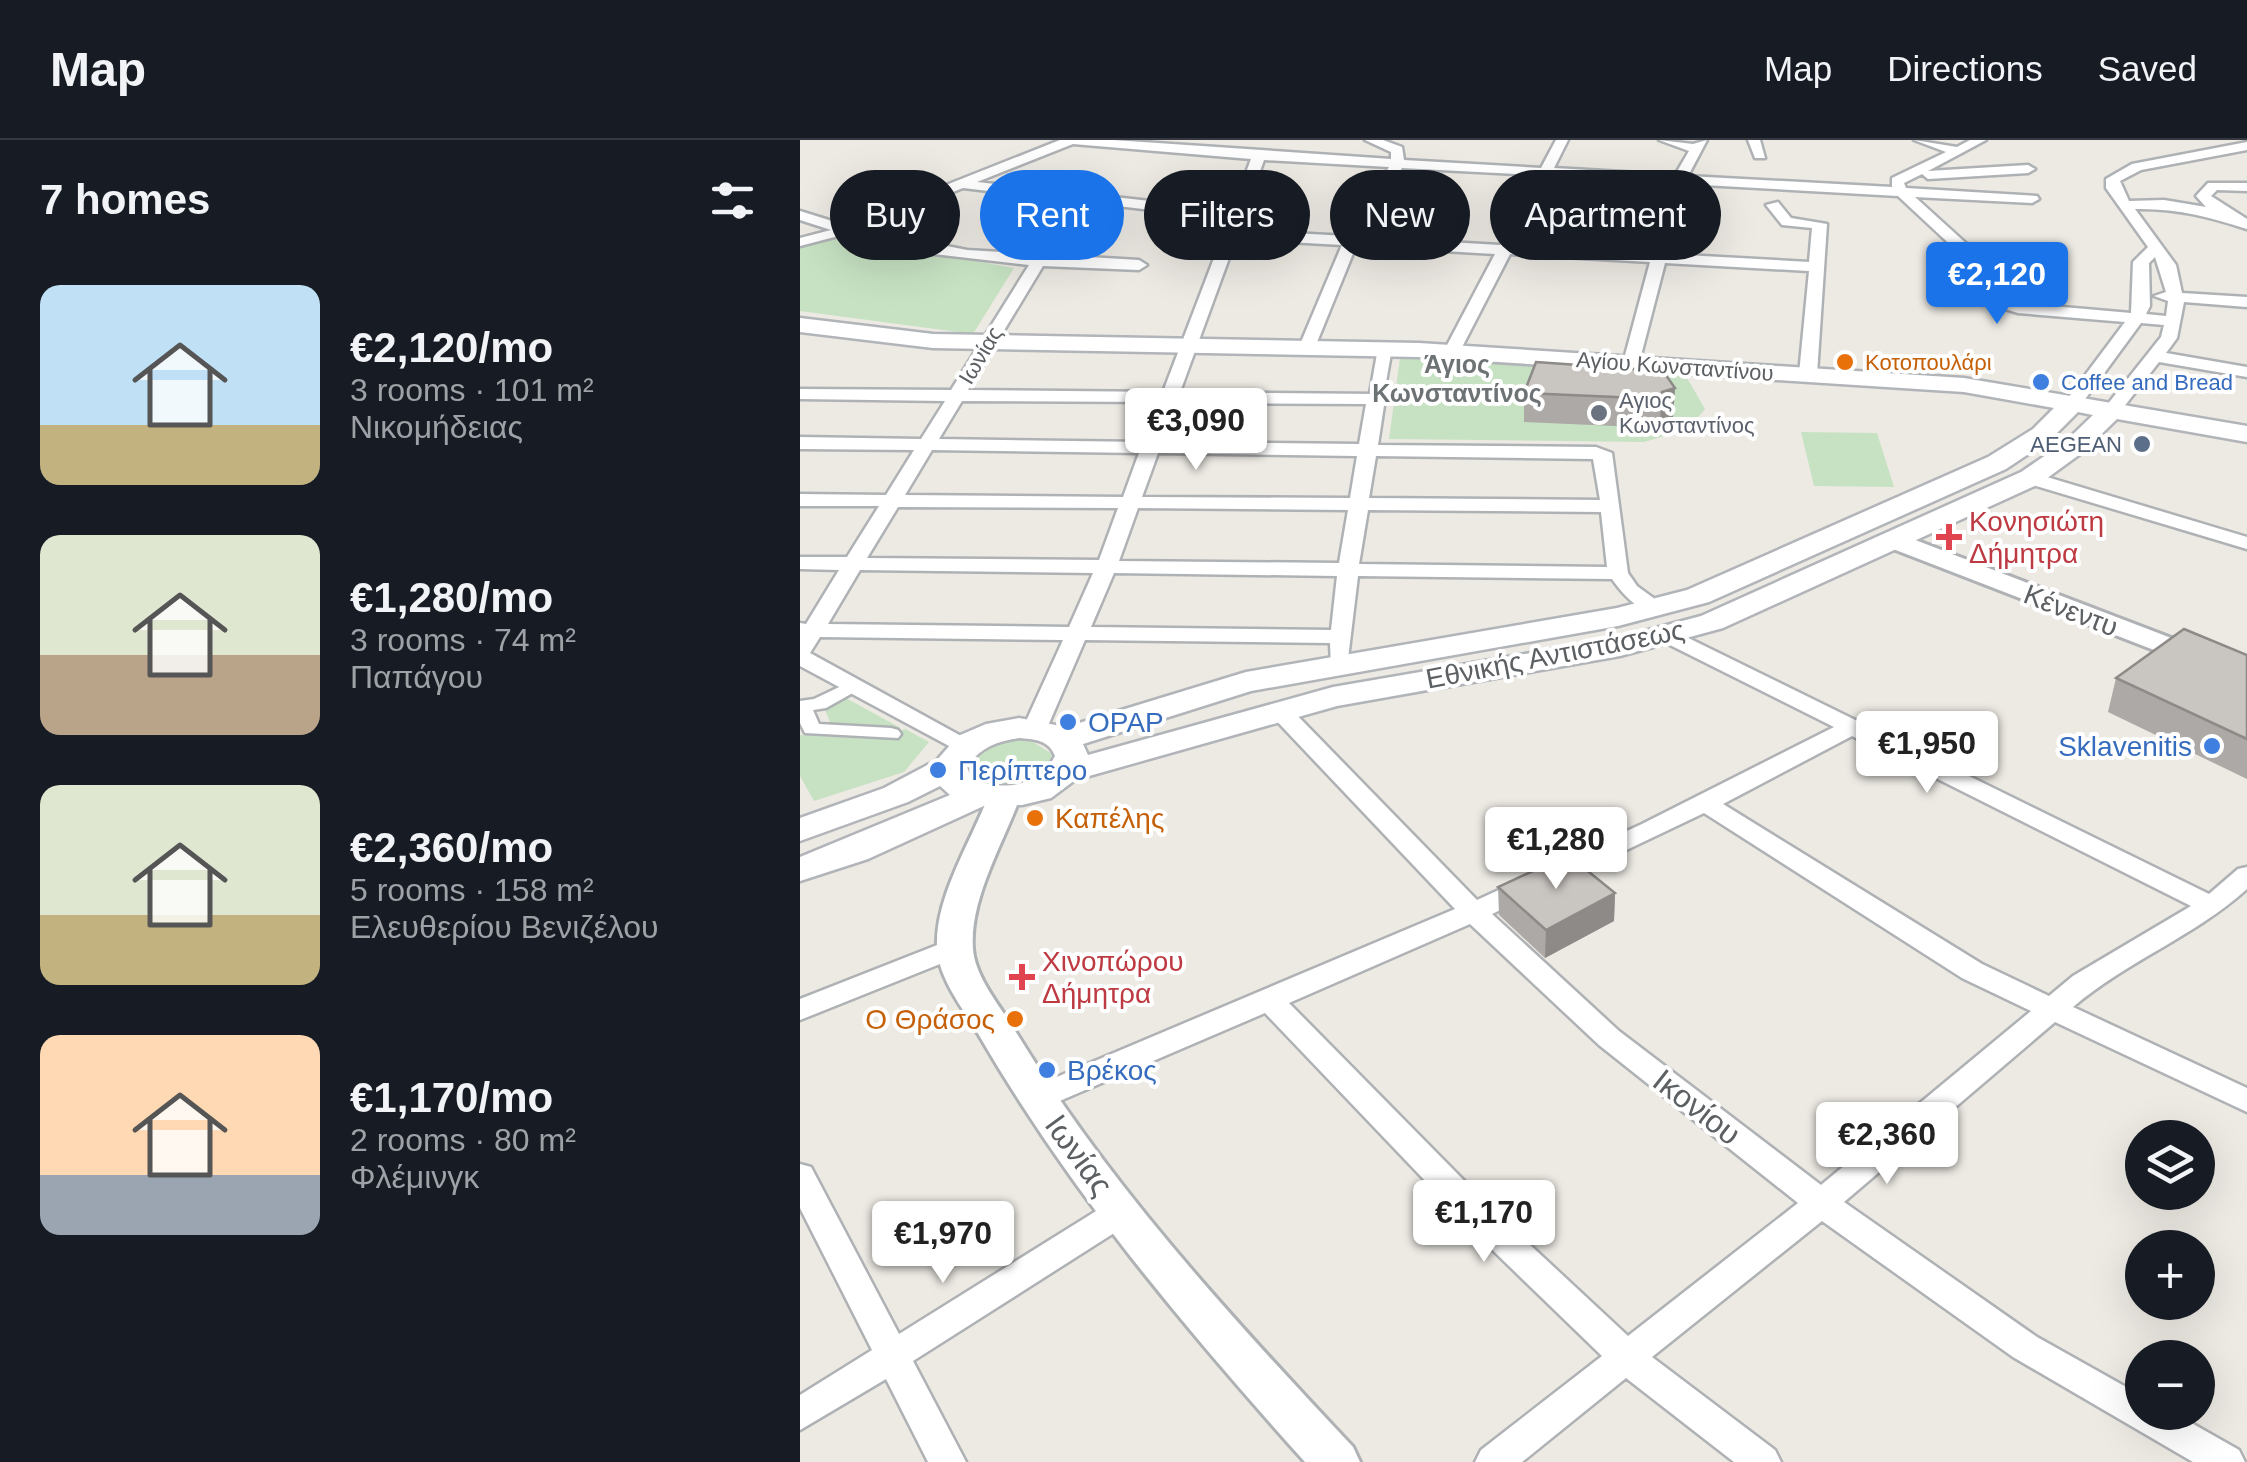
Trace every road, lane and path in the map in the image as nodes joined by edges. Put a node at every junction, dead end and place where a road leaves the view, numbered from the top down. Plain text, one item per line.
1 (1070, 140) edge
2 (1371, 140) edge
3 (1562, 140) edge
4 (1665, 140) edge
5 (1754, 140) edge
6 (1920, 140) edge
7 (1980, 140) edge
8 (1698, 144) edge
9 (2247, 146) edge
10 (1958, 151) junction
11 (1760, 155) dead end
12 (1259, 156) junction
13 (1398, 164) junction
14 (2028, 169) dead end
15 (1253, 170) edge
16 (1394, 170) edge
17 (1523, 170) edge
18 (1545, 170) edge
19 (1684, 170) edge
20 (1721, 179) edge
21 (1900, 182) junction
22 (966, 185) junction
23 (2247, 186) edge
24 (960, 187) edge
25 (2032, 198) dead end
26 (2128, 204) junction
27 (1144, 205) edge
28 (1773, 206) dead end
29 (2224, 214) junction
30 (800, 215) edge
31 (830, 226) edge
32 (2247, 226) edge
33 (830, 236) edge
34 (800, 242) edge
35 (2154, 250) junction
36 (960, 251) edge
37 (1219, 260) edge
38 (1342, 260) edge
39 (1500, 260) edge
40 (1659, 260) edge
41 (1694, 260) edge
42 (1037, 264) junction
43 (1139, 265) dead end
44 (1814, 267) junction
45 (2142, 294) junction
46 (2176, 297) junction
47 (2247, 302) edge
48 (2136, 318) junction
49 (2174, 322) junction
50 (803, 329) edge
51 (987, 343) junction
52 (1190, 346) junction
53 (1307, 347) junction
54 (1385, 348) junction
55 (1452, 351) junction
56 (2156, 356) junction
57 (1632, 363) junction
58 (2247, 372) edge
59 (1808, 374) junction
60 (800, 394) edge
61 (956, 395) junction
62 (1171, 398) junction
63 (1376, 399) junction
64 (2074, 402) junction
65 (2113, 409) junction
66 (2247, 434) edge
67 (800, 443) edge
68 (926, 445) junction
69 (1151, 448) junction
70 (1367, 450) junction
71 (2030, 478) junction
72 (800, 500) edge
73 (890, 501) junction
74 (1130, 504) junction
75 (1359, 506) junction
76 (1611, 506) junction
77 (1896, 541) junction
78 (2247, 543) edge
79 (800, 563) edge
80 (854, 564) junction
81 (1106, 568) junction
82 (1348, 570) junction
83 (1618, 572) junction
84 (1662, 621) junction
85 (807, 630) edge
86 (1080, 634) junction
87 (1340, 649) junction
88 (800, 654) edge
89 (2247, 677) edge
90 (852, 686) junction
91 (802, 708) edge
92 (1278, 710) junction
93 (1849, 728) junction
94 (891, 734) dead end
95 (1054, 746) junction
96 (957, 757) junction
97 (991, 796) junction
98 (1708, 804) junction
99 (800, 830) edge
100 (800, 868) edge
101 (2247, 875) edge
102 (2212, 906) junction
103 (1474, 914) junction
104 (955, 946) junction
105 (1269, 1000) junction
106 (800, 1010) edge
107 (2051, 1010) junction
108 (1038, 1098) junction
109 (2247, 1102) edge
110 (800, 1176) edge
111 (1821, 1202) junction
112 (1121, 1212) junction
113 (891, 1358) junction
114 (1628, 1358) junction
115 (800, 1414) edge
116 (947, 1462) edge
117 (1336, 1462) edge
118 (1494, 1462) edge
119 (1762, 1462) edge
120 (2226, 1462) edge

1 - 12 street
1 - 22 street
2 - 13 street
3 - 18 street
4 - 8 street
5 - 11 street
6 - 10 street
7 - 10 street
8 - 19 street
9 - 26 street
10 - 21 street
12 - 13 street
12 - 15 street
13 - 16 street
13 - 17 street
14 - 21 street
20 - 21 street
21 - 25 street
21 - 48 street
22 - 24 street
22 - 27 street
23 - 29 street
26 - 29 street
26 - 35 street, Εθνικής Αντιστάσεως
28 - 44 street
29 - 32 street
30 - 31 street
33 - 34 street
35 - 45 street, Εθνικής Αντιστάσεως
35 - 46 street, Εθνικής Αντιστάσεως
36 - 42 street
37 - 52 street
38 - 53 street
39 - 55 street
40 - 57 street
41 - 44 street
42 - 43 street
42 - 51 street, Ιωνίας
44 - 59 street
45 - 46 street
45 - 48 street, Εθνικής Αντιστάσεως
46 - 47 street
46 - 49 street, Εθνικής Αντιστάσεως
48 - 49 street
48 - 64 street, Εθνικής Αντιστάσεως
49 - 56 street, Εθνικής Αντιστάσεως
50 - 51 main road, Αγίου Κωνσταντίνου
51 - 52 main road, Αγίου Κωνσταντίνου
51 - 61 street, Ιωνίας
52 - 53 main road, Αγίου Κωνσταντίνου
52 - 62 street
53 - 54 main road, Αγίου Κωνσταντίνου
54 - 55 main road, Αγίου Κωνσταντίνου
54 - 63 street
55 - 57 main road, Αγίου Κωνσταντίνου
56 - 58 street
56 - 65 street, Εθνικής Αντιστάσεως
57 - 59 main road, Αγίου Κωνσταντίνου
59 - 64 main road, Αγίου Κωνσταντίνου
60 - 61 street
61 - 62 street
61 - 68 street, Ιωνίας
62 - 63 street
62 - 69 street
63 - 70 street
64 - 65 main road, Αγίου Κωνσταντίνου
64 - 84 main road, Εθνικής Αντιστάσεως
65 - 66 main road, Αγίου Κωνσταντίνου
65 - 71 main road, Εθνικής Αντιστάσεως
67 - 68 street
68 - 69 street
68 - 73 street, Ιωνίας
69 - 70 street
69 - 74 street
70 - 75 street
70 - 76 street
71 - 77 main road, Εθνικής Αντιστάσεως
71 - 78 street
72 - 73 street
73 - 74 street
73 - 80 street, Ιωνίας
74 - 75 street
74 - 81 street
75 - 76 street
75 - 82 street
76 - 83 street
77 - 84 main road, Εθνικής Αντιστάσεως
77 - 89 street, Κένεντυ
79 - 80 street
80 - 81 street
80 - 85 street, Ιωνίας
81 - 82 street
81 - 86 street
82 - 83 street
82 - 87 street
83 - 84 street
84 - 87 main road, Εθνικής Αντιστάσεως
84 - 92 main road, Εθνικής Αντιστάσεως
84 - 93 street
85 - 86 street
85 - 88 street, Ιωνίας
86 - 87 street
86 - 95 street
87 - 95 main road, Εθνικής Αντιστάσεως
88 - 90 street, Ιωνίας
90 - 91 street
90 - 96 street, Ιωνίας
91 - 94 street
92 - 95 main road, Εθνικής Αντιστάσεως
92 - 103 street, Ικονίου
93 - 98 street
93 - 102 street
95 - 96 main road
95 - 97 main road
96 - 97 main road
96 - 99 main road
97 - 100 main road
97 - 104 street
98 - 103 street
98 - 107 street
101 - 102 street
102 - 107 street
103 - 105 street
103 - 111 street, Ικονίου
104 - 106 street
104 - 108 street, Ιωνίας
105 - 108 street
105 - 114 street
107 - 109 street
107 - 111 street
108 - 112 street, Ιωνίας
110 - 113 street
111 - 114 street
111 - 120 street, Ικονίου
112 - 113 street
112 - 117 street, Ιωνίας
113 - 115 street
113 - 116 street
114 - 118 street
114 - 119 street

